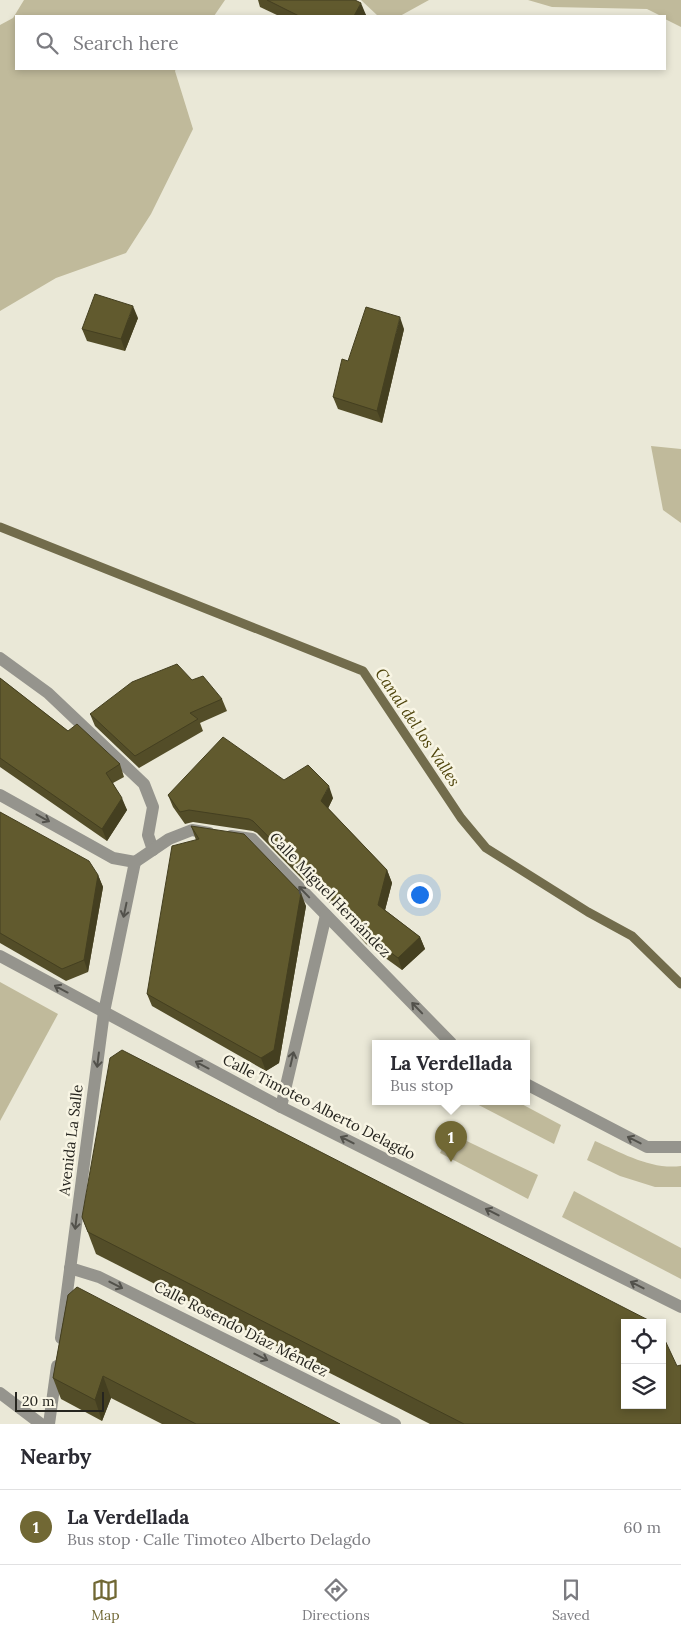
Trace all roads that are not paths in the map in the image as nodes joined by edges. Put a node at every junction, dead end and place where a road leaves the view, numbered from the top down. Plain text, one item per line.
1 (0, 658) edge
2 (0, 794) edge
3 (153, 850) junction
4 (135, 862) junction
5 (326, 915) junction
6 (0, 956) edge
7 (104, 1012) junction
8 (448, 1040) edge
9 (530, 1086) edge
10 (281, 1107) junction
11 (681, 1147) edge
12 (70, 1268) junction
13 (681, 1306) edge
14 (0, 1393) edge
15 (41, 1424) edge
16 (49, 1424) edge
17 (395, 1424) edge

1 - 3 street
2 -> 4 street
3 - 4 street, Calle Miguel Hernández
5 -> 3 street, Calle Miguel Hernández
4 -> 7 street, Avenida La Salle
8 -> 5 street, Calle Miguel Hernández
10 -> 5 street
7 -> 6 street, Calle Timoteo Alberto Delagdo
10 -> 7 street, Calle Timoteo Alberto Delagdo
7 -> 12 street, Avenida La Salle
11 -> 9 street
13 -> 10 street, Calle Timoteo Alberto Delagdo
12 - 16 street, Avenida La Salle
12 -> 17 street, Calle Rosendo Díaz Méndez
14 - 15 street

